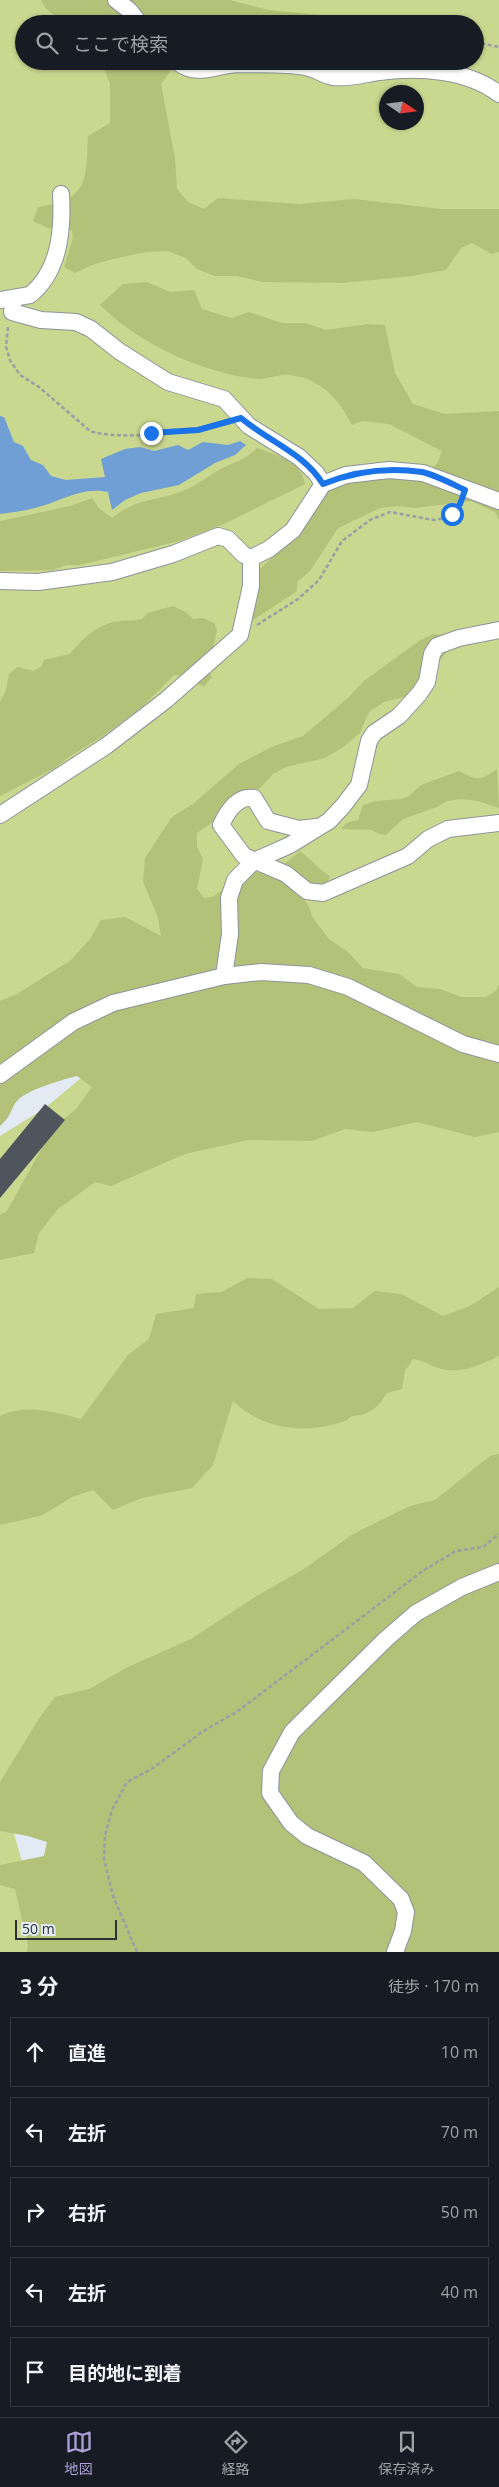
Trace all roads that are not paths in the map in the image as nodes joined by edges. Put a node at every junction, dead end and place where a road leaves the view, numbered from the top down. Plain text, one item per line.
1 (116, 0) edge
2 (133, 15) edge
3 (190, 70) edge
4 (205, 70) edge
5 (314, 70) edge
6 (499, 94) edge
7 (62, 194) dead end
8 (9, 304) edge
9 (323, 484) junction
10 (499, 501) edge
11 (251, 558) junction
12 (0, 582) edge
13 (499, 630) edge
14 (0, 815) edge
15 (499, 824) edge
16 (317, 827) junction
17 (254, 861) junction
18 (224, 976) junction
19 (499, 1054) edge
20 (0, 1075) edge
21 (499, 1572) edge
22 (395, 1952) edge

1 - 2 street
3 - 4 street
5 - 6 street
7 - 8 street
8 - 9 street
9 - 10 street
9 - 11 street
11 - 12 street
11 - 14 street
13 - 16 street
15 - 17 street
16 - 17 street
16 - 17 street
17 - 18 street
18 - 19 street
18 - 20 street
21 - 22 street

